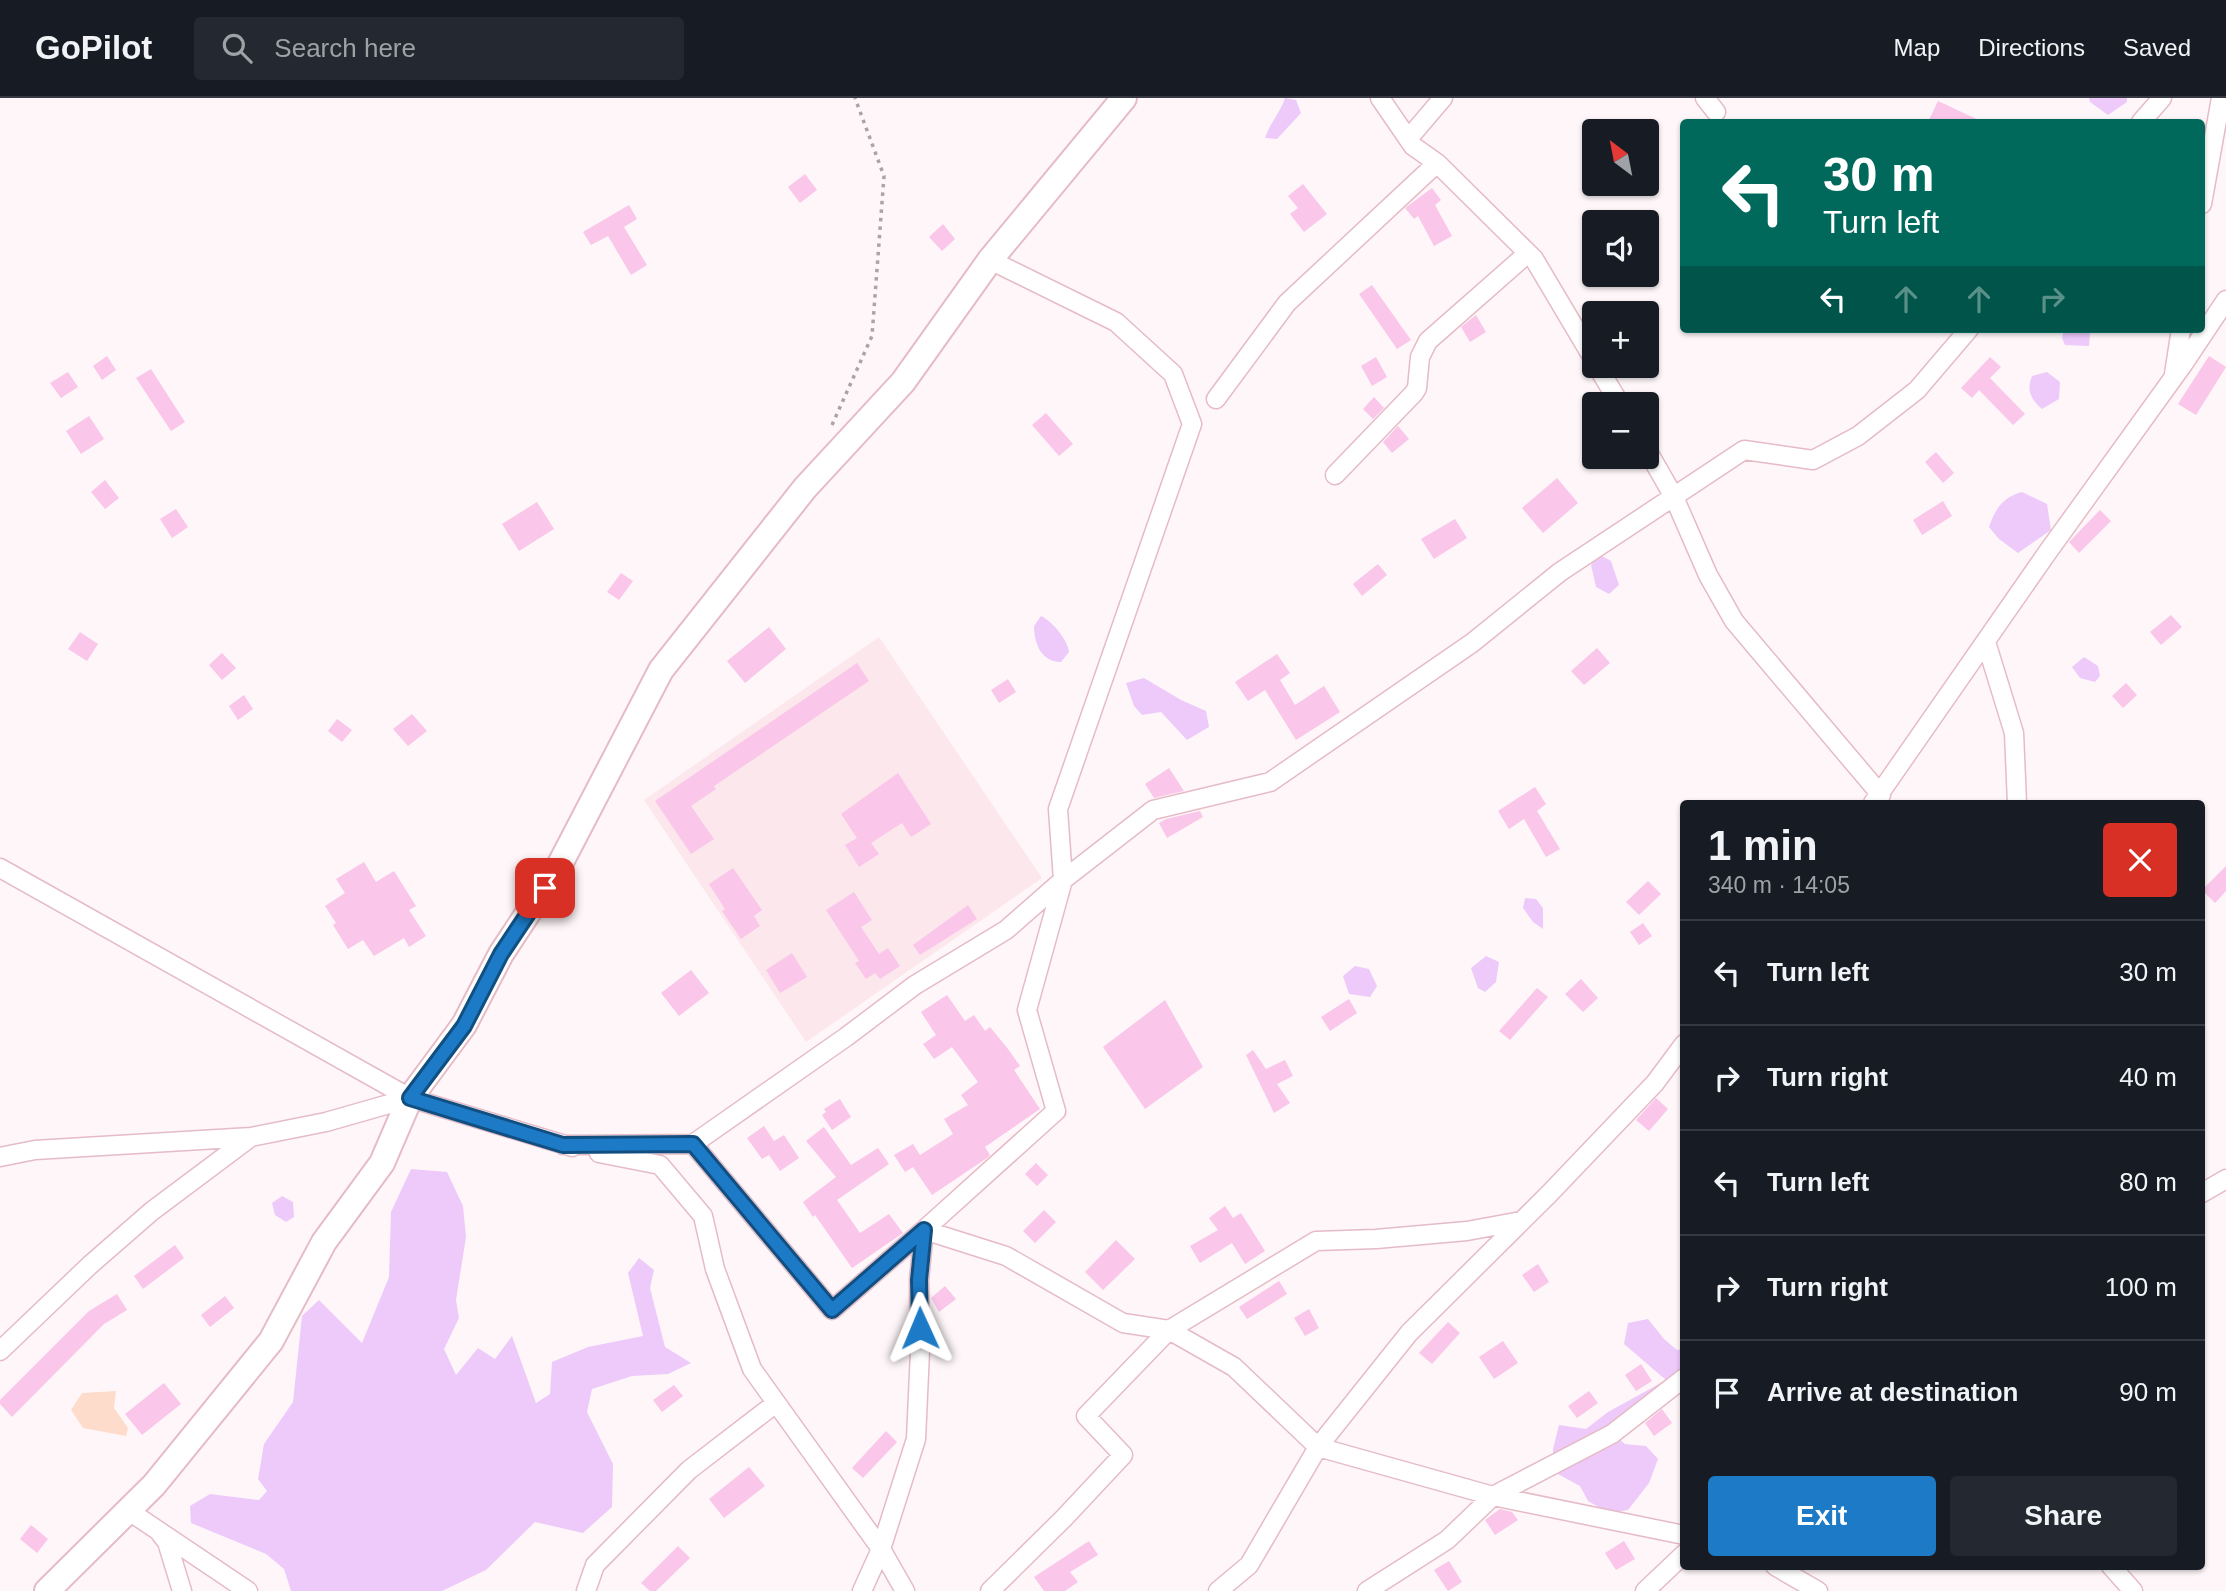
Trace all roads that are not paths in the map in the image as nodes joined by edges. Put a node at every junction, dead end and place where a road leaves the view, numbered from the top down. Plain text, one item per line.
1 (1124, 98) edge
2 (1380, 98) edge
3 (1443, 98) edge
4 (2162, 98) edge
5 (2221, 98) edge
6 (2144, 119) edge
7 (1408, 139) junction
8 (1437, 163) junction
9 (2205, 187) edge
10 (1528, 253) junction
11 (990, 260) junction
12 (2226, 300) edge
13 (2205, 332) edge
14 (1966, 333) edge
15 (2180, 333) edge
16 (2204, 333) edge
17 (1582, 340) edge
18 (2174, 378) junction
19 (1216, 399) dead end
20 (1658, 469) edge
21 (1335, 475) dead end
22 (1674, 497) junction
23 (1986, 642) junction
24 (1877, 799) edge
25 (2017, 800) edge
26 (0, 868) edge
27 (1063, 880) junction
28 (1680, 1049) edge
29 (410, 1098) junction
30 (251, 1137) junction
31 (693, 1144) junction
32 (563, 1145) junction
33 (0, 1157) edge
34 (2226, 1179) edge
35 (2205, 1191) edge
36 (1521, 1221) junction
37 (924, 1230) junction
38 (1169, 1330) junction
39 (0, 1351) edge
40 (1680, 1381) edge
41 (776, 1404) junction
42 (1318, 1447) junction
43 (1493, 1496) junction
44 (129, 1511) junction
45 (157, 1529) junction
46 (1680, 1534) edge
47 (881, 1549) junction
48 (1680, 1558) edge
49 (1782, 1570) edge
50 (2115, 1570) edge
51 (47, 1591) edge
52 (182, 1591) edge
53 (248, 1591) edge
54 (586, 1591) edge
55 (862, 1591) edge
56 (905, 1591) edge
57 (990, 1591) edge
58 (1218, 1591) edge
59 (1367, 1591) edge
60 (1646, 1591) edge
61 (1818, 1591) edge
62 (2133, 1591) edge

1 - 11 street
2 - 7 street
3 - 7 street
4 - 6 street
5 - 9 street
7 - 8 street
8 - 10 street
8 - 19 street
10 - 17 street
10 - 21 street
11 - 27 street
11 - 29 street
12 - 13 street
14 - 22 street
15 - 18 street
16 - 18 street
18 - 23 street
20 - 22 street
22 - 24 street
22 - 27 street
23 - 24 street
23 - 25 street
26 - 29 street
27 - 31 street
27 - 37 street
28 - 36 street
29 - 30 street
29 - 32 street
29 - 44 street
30 - 33 street
30 - 39 street
31 - 32 street
31 - 37 street
32 - 41 street
34 - 35 street
36 - 38 street
36 - 42 street
37 - 38 street
37 - 47 street
38 - 42 street
38 - 57 street
40 - 43 street
41 - 47 street
41 - 54 street
42 - 43 street
42 - 58 street
43 - 46 street
43 - 59 street
44 - 45 street
44 - 51 street
45 - 52 street
45 - 53 street
47 - 55 street
47 - 56 street
48 - 60 street
49 - 61 street
50 - 62 street

